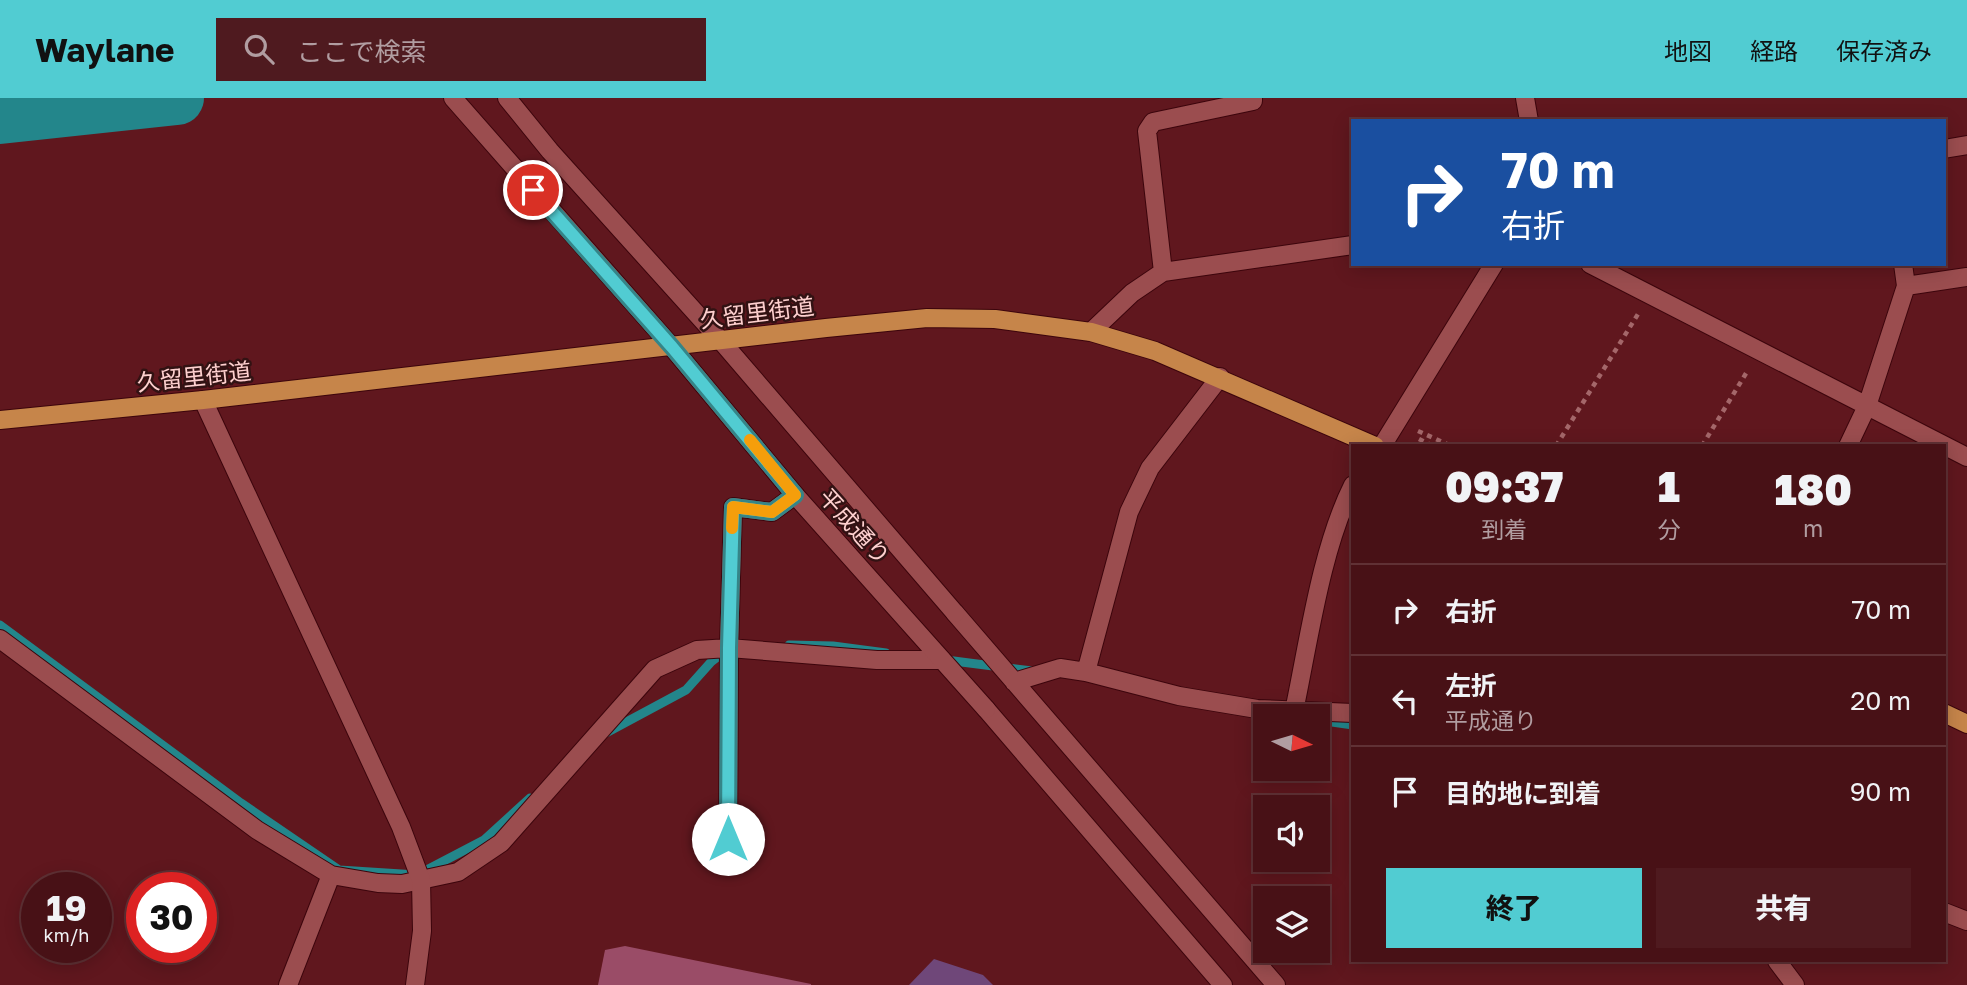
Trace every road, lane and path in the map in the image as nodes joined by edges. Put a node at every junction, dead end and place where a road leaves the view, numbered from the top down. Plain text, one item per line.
1 (453, 98) edge
2 (507, 98) edge
3 (1254, 98) edge
4 (1525, 98) edge
5 (1529, 119) edge
6 (1967, 145) edge
7 (1946, 149) edge
8 (1351, 245) edge
9 (1493, 266) edge
10 (1594, 266) edge
11 (1903, 266) edge
12 (1163, 272) junction
13 (1967, 276) edge
14 (1906, 286) junction
15 (1649, 295) junction
16 (1091, 332) junction
17 (722, 342) junction
18 (672, 347) junction
19 (1759, 351) junction
20 (1220, 377) junction
21 (203, 400) junction
22 (1867, 406) junction
23 (0, 420) edge
24 (1413, 429) dead end
25 (1419, 439) dead end
26 (1371, 444) edge
27 (1376, 444) edge
28 (1429, 444) edge
29 (1447, 444) edge
30 (1557, 444) edge
31 (1703, 444) edge
32 (1849, 444) edge
33 (1942, 444) edge
34 (1946, 446) edge
35 (1967, 457) edge
36 (1351, 489) edge
37 (795, 495) junction
38 (0, 639) edge
39 (729, 648) junction
40 (942, 660) junction
41 (1086, 672) junction
42 (1014, 682) junction
43 (1296, 704) edge
44 (1253, 708) edge
45 (1330, 712) edge
46 (1351, 713) edge
47 (1946, 714) edge
48 (1967, 724) edge
49 (728, 839) dead end
50 (331, 875) junction
51 (421, 880) junction
52 (1946, 913) edge
53 (1967, 921) edge
54 (1778, 962) edge
55 (288, 985) edge
56 (415, 985) edge
57 (1223, 985) edge
58 (1276, 985) edge
59 (1795, 985) edge

1 - 18 street, 平成通り
2 - 17 street, 平成通り
3 - 12 street
4 - 5 street
6 - 7 street
8 - 12 street
9 - 27 street
10 - 15 street
11 - 14 street
12 - 16 street
13 - 14 street
14 - 22 street
15 - 19 street
15 - 30 path
16 - 17 main road, 久留里街道
16 - 20 main road, 久留里街道
17 - 18 main road, 久留里街道
17 - 42 street, 平成通り
18 - 21 main road, 久留里街道
18 - 37 street, 平成通り
19 - 22 street
19 - 31 path
20 - 26 main road, 久留里街道
20 - 41 street
21 - 23 main road, 久留里街道
21 - 51 street
22 - 32 street
22 - 33 street
24 - 29 path
25 - 28 path
34 - 35 street
36 - 43 street
37 - 39 street
37 - 40 street, 平成通り
38 - 50 street
39 - 40 street
39 - 49 street
39 - 51 street
40 - 57 street, 平成通り
41 - 42 street
41 - 44 street
42 - 58 street, 平成通り
45 - 46 street
47 - 48 main road
50 - 51 street
50 - 55 street
51 - 56 street
52 - 53 street
54 - 59 street

